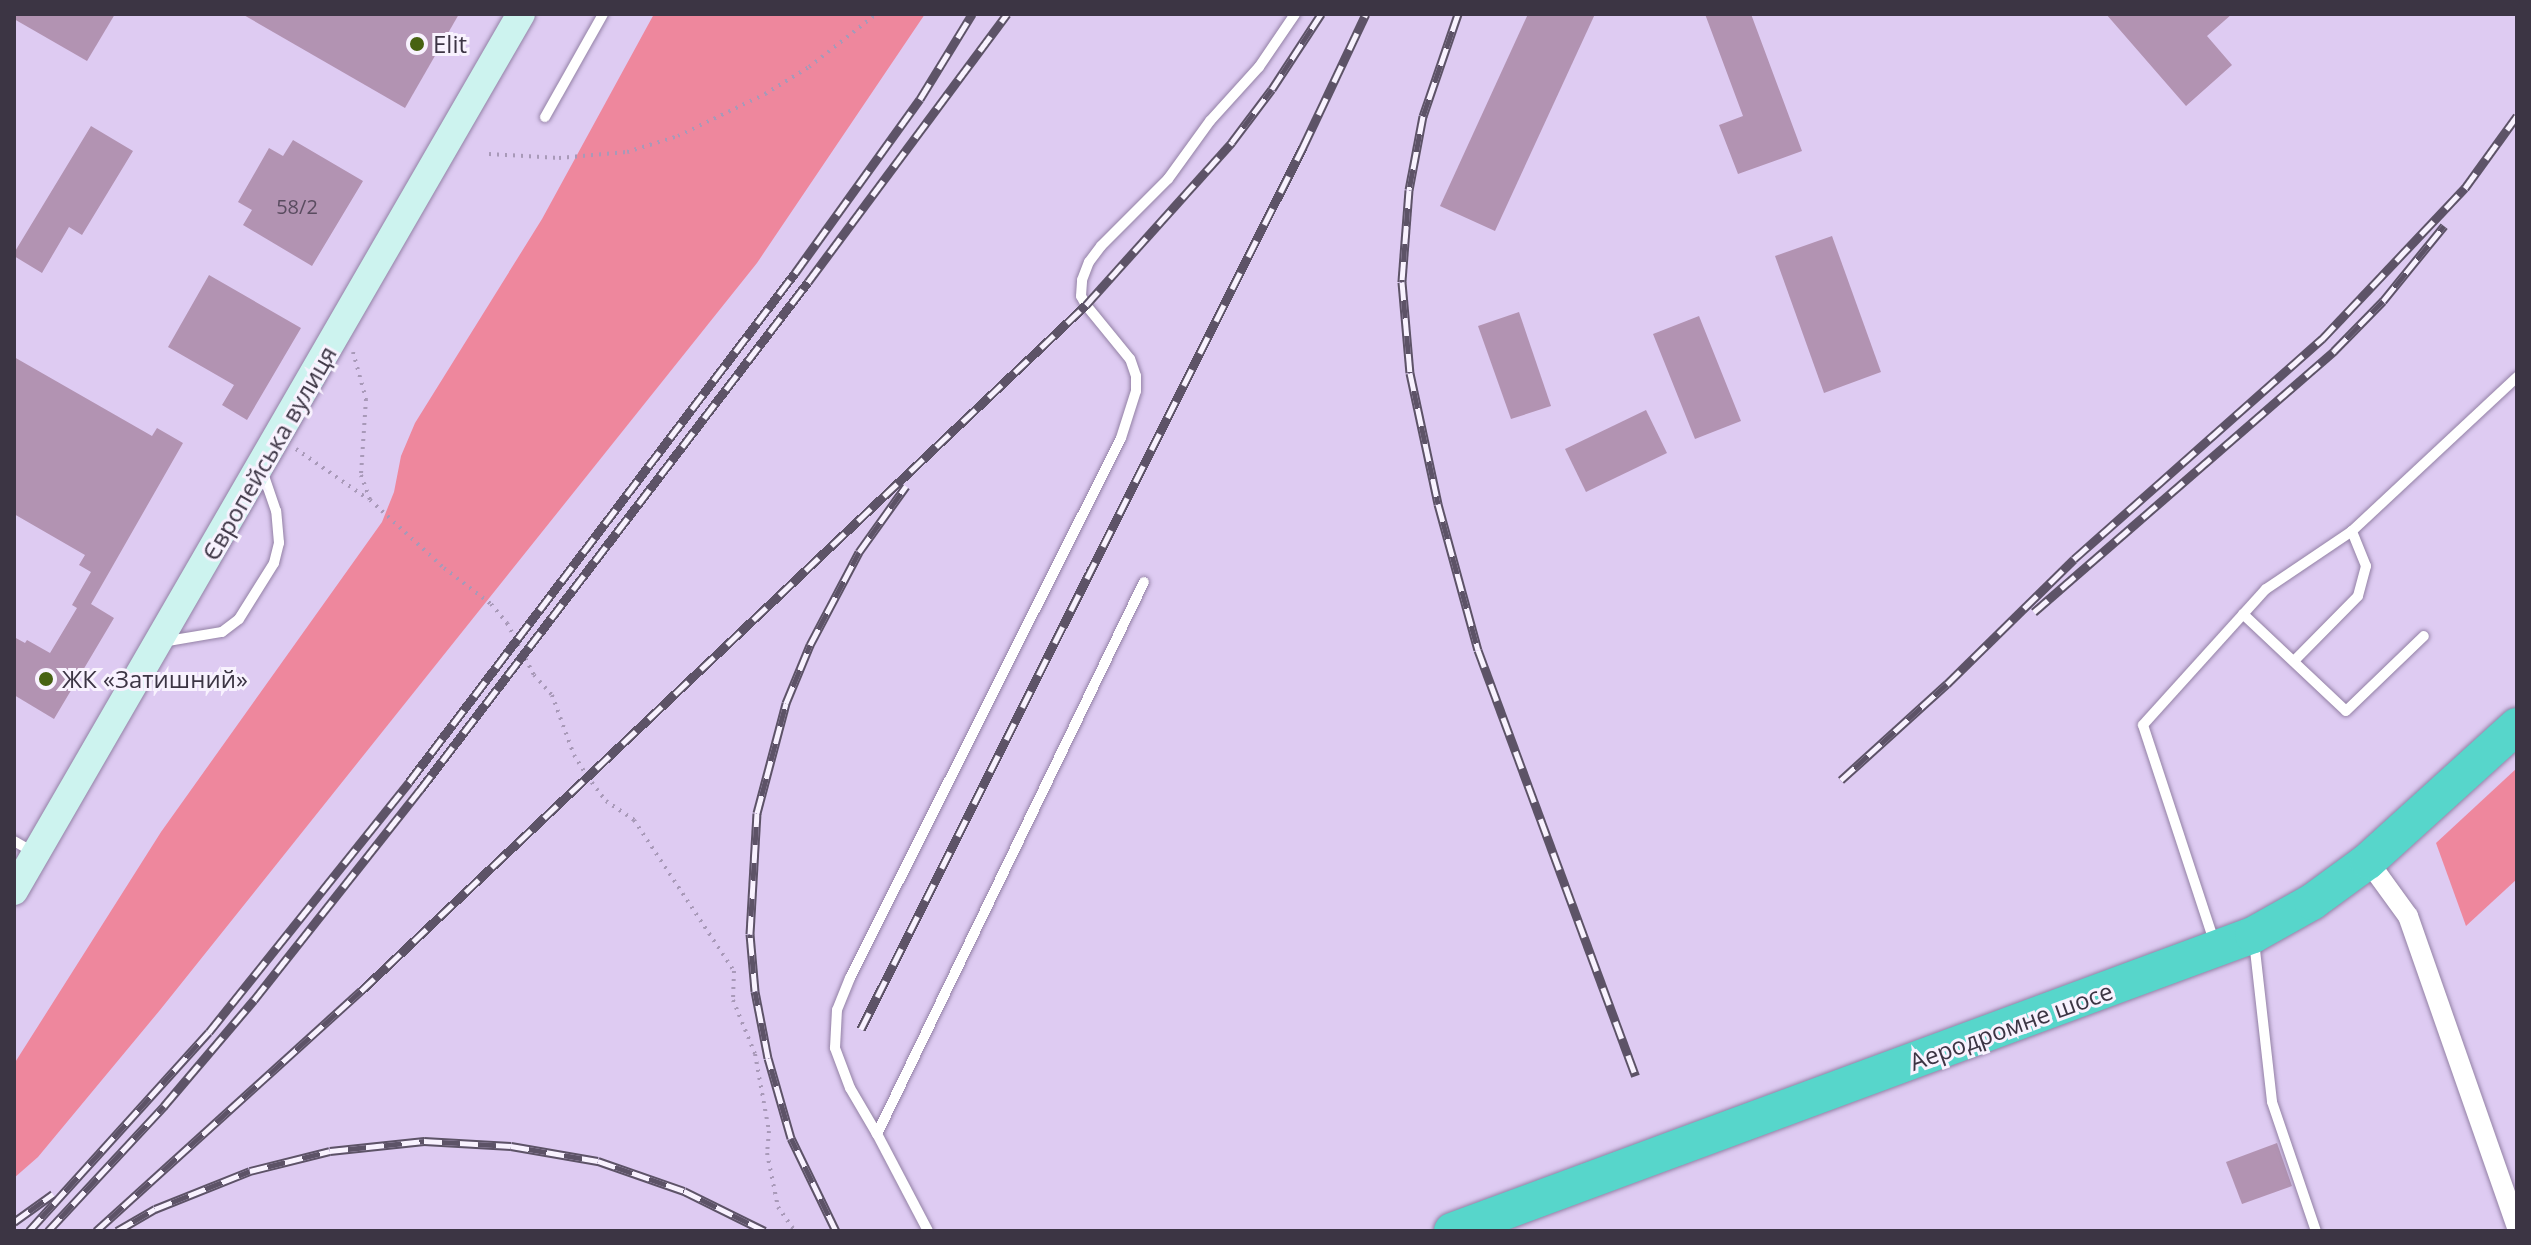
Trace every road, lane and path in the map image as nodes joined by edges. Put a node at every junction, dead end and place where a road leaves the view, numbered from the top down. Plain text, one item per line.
1 (521, 14) edge
2 (603, 14) edge
3 (876, 14) edge
4 (1295, 14) edge
5 (545, 117) dead end
6 (489, 154) dead end
7 (344, 320) junction
8 (2517, 377) edge
9 (292, 447) dead end
10 (261, 467) junction
11 (370, 500) junction
12 (2352, 531) junction
13 (1144, 582) dead end
14 (2243, 614) junction
15 (2424, 636) dead end
16 (160, 643) junction
17 (2294, 661) junction
18 (2517, 726) edge
19 (24, 847) edge
20 (2368, 861) junction
21 (14, 891) edge
22 (2253, 935) junction
23 (2217, 951) junction
24 (877, 1134) junction
25 (2517, 1227) edge
26 (795, 1231) edge
27 (928, 1231) edge
28 (1452, 1231) edge
29 (2316, 1231) edge

1 - 7 main road, Європейська вулиця
2 - 5 lane
3 - 6 path
4 - 24 lane
7 - 10 main road, Європейська вулиця
7 - 11 path
8 - 12 lane
9 - 11 path
10 - 16 main road, Європейська вулиця
10 - 16 lane
11 - 26 path
12 - 14 lane
12 - 17 lane
13 - 24 lane
14 - 17 lane
14 - 23 lane
15 - 17 lane
16 - 19 main road, Європейська вулиця
18 - 20 highway, Аеродромне шосе
19 - 21 main road, Європейська вулиця
20 - 22 highway, Аеродромне шосе
20 - 25 street
22 - 23 highway, Аеродромне шосе
22 - 29 lane
23 - 28 highway, Аеродромне шосе
24 - 27 lane

